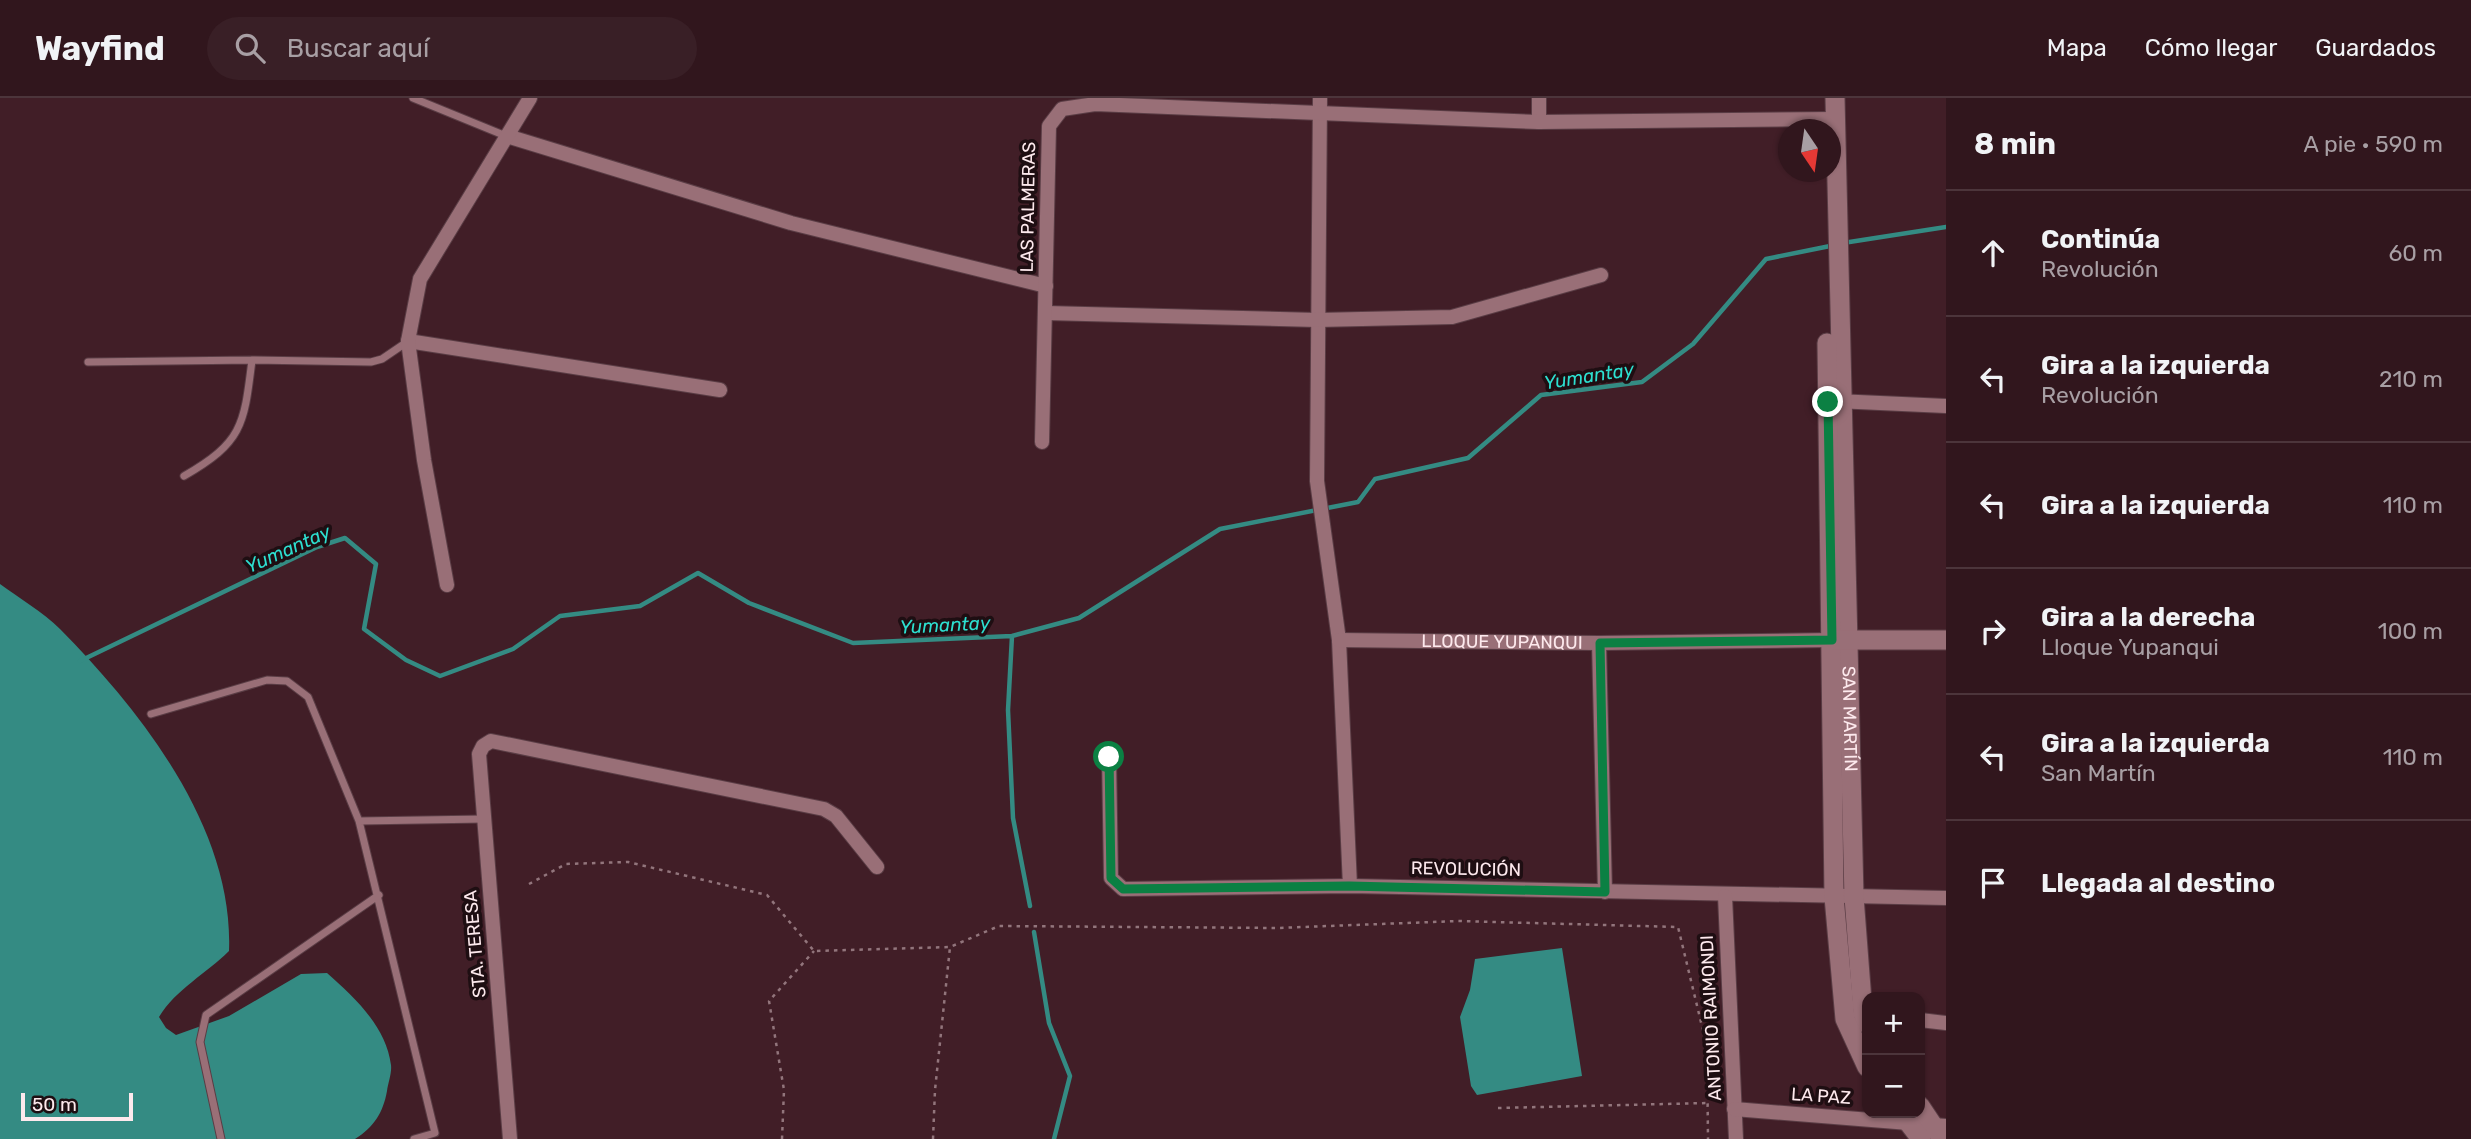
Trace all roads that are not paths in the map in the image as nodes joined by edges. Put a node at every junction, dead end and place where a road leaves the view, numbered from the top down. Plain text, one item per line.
1 (413, 98) edge
2 (530, 98) edge
3 (1539, 98) edge
4 (1822, 98) edge
5 (1835, 98) edge
6 (1095, 101) edge
7 (1320, 105) edge
8 (1826, 119) edge
9 (1827, 119) edge
10 (1539, 122) junction
11 (1778, 122) edge
12 (507, 136) junction
13 (1824, 182) edge
14 (1828, 182) edge
15 (1830, 221) junction
16 (1601, 275) dead end
17 (1046, 286) junction
18 (1046, 313) junction
19 (1317, 320) junction
20 (408, 341) junction
21 (252, 360) junction
22 (88, 362) dead end
23 (720, 390) dead end
24 (1835, 401) junction
25 (1946, 406) edge
26 (1042, 442) dead end
27 (184, 476) dead end
28 (447, 585) dead end
29 (1339, 640) junction
30 (1839, 640) junction
31 (1946, 640) edge
32 (1600, 643) junction
33 (151, 714) dead end
34 (1109, 757) dead end
35 (484, 819) junction
36 (359, 821) junction
37 (877, 867) dead end
38 (1349, 886) junction
39 (1605, 892) junction
40 (379, 895) junction
41 (1725, 896) junction
42 (1844, 897) junction
43 (1946, 898) edge
44 (1862, 995) edge
45 (1925, 1021) edge
46 (1946, 1023) edge
47 (1862, 1056) edge
48 (1734, 1109) junction
49 (1862, 1113) edge
50 (1912, 1118) edge
51 (1918, 1118) edge
52 (1941, 1130) edge
53 (221, 1139) edge
54 (414, 1139) edge
55 (510, 1139) edge
56 (1736, 1139) edge
57 (1921, 1139) edge

1 - 12 lane
2 - 12 street
3 - 10 street
4 - 8 main road
5 - 9 main road
6 - 7 street, LAS PALMERAS
6 - 17 street, LAS PALMERAS
7 - 10 street, LAS PALMERAS
7 - 19 street
10 - 11 street, LAS PALMERAS
12 - 17 street
12 - 20 street
13 - 15 main road, SAN MARTÍN
14 - 15 main road, SAN MARTÍN
15 - 24 main road, SAN MARTÍN
16 - 19 street
17 - 18 street, LAS PALMERAS
18 - 19 street
18 - 26 street, LAS PALMERAS
19 - 29 street
20 - 21 lane
20 - 23 street
20 - 28 street
21 - 22 lane
21 - 27 lane
24 - 25 street
24 - 30 main road, SAN MARTÍN
29 - 32 street, LLOQUE YUPANQUI
29 - 38 street
30 - 31 main road, LLOQUE YUPANQUI
30 - 32 street, LLOQUE YUPANQUI
30 - 42 main road, SAN MARTÍN
32 - 39 street
33 - 36 lane
34 - 38 street, REVOLUCIÓN
35 - 36 lane
35 - 37 street, STA. TERESA
35 - 55 street, STA. TERESA
36 - 40 lane
38 - 39 street, REVOLUCIÓN
39 - 41 street, REVOLUCIÓN
40 - 53 lane
40 - 54 lane
41 - 42 street, REVOLUCIÓN
41 - 48 street, ANTONIO RAIMONDI
42 - 43 street, REVOLUCIÓN
42 - 44 main road, SAN MARTÍN
42 - 47 main road, SAN MARTÍN
45 - 46 street
48 - 49 street, LA PAZ
48 - 56 street, ANTONIO RAIMONDI
50 - 57 main road
51 - 52 main road

